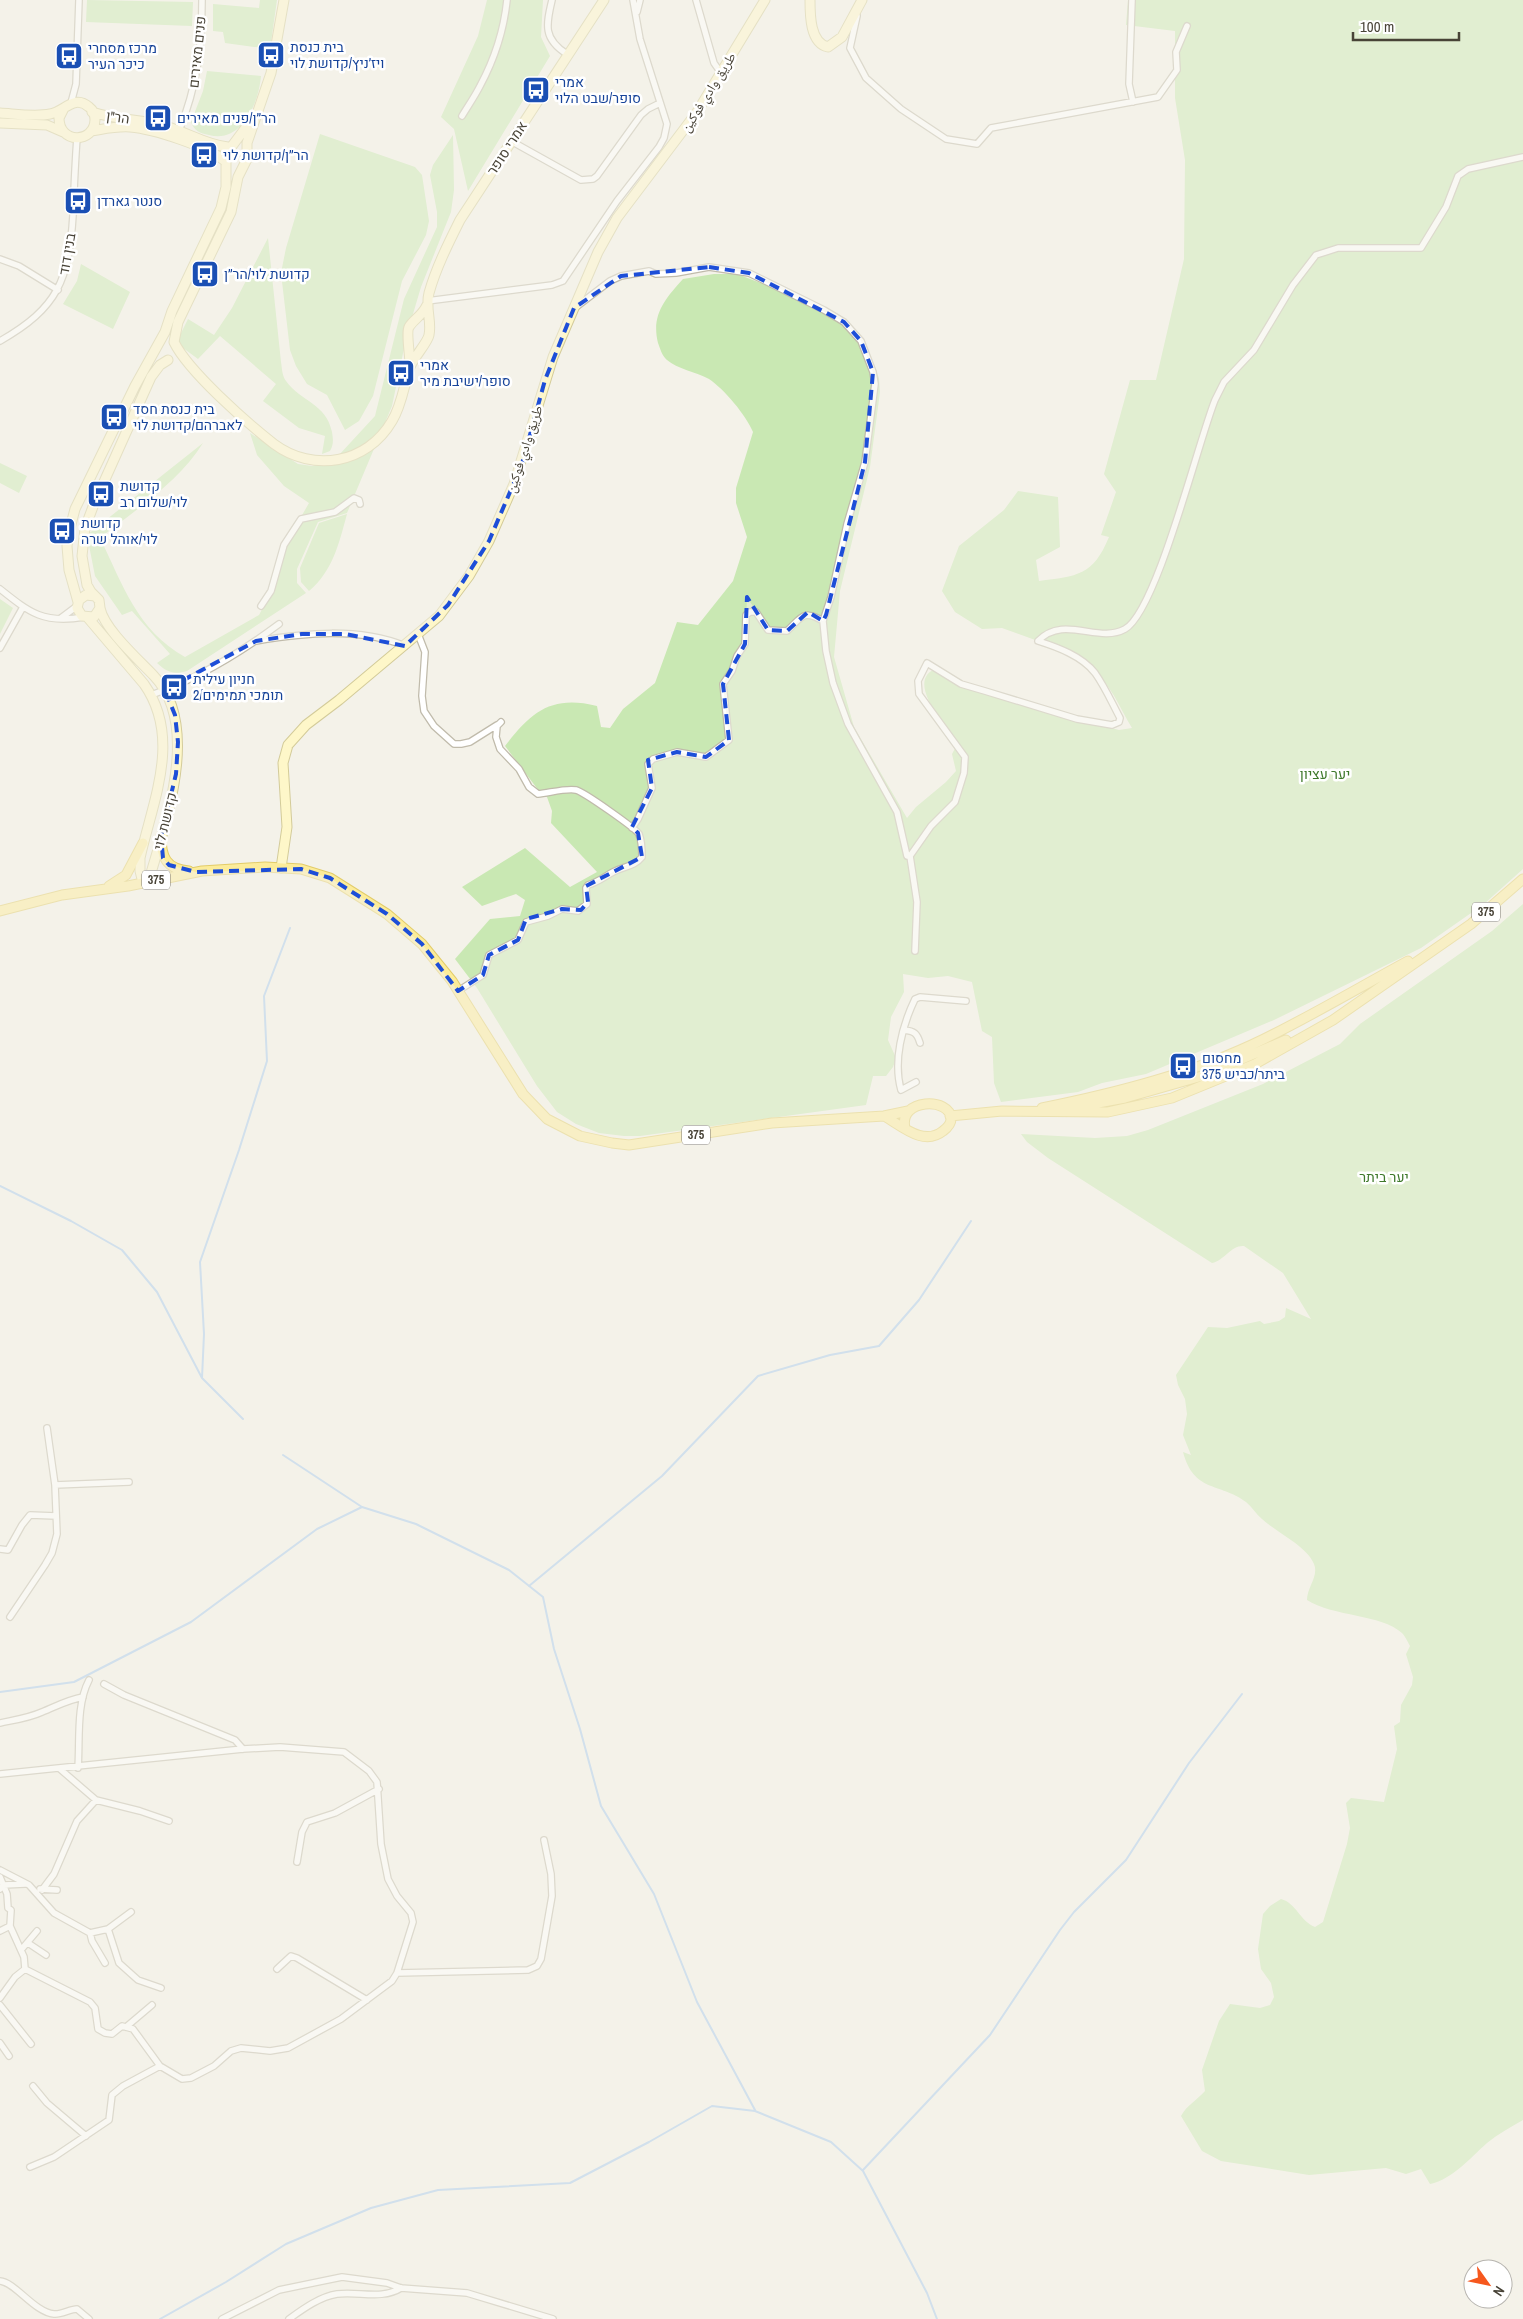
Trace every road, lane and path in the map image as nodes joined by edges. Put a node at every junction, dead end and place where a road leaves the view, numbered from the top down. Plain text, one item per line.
1 (78, 0) edge
2 (202, 0) edge
3 (284, 0) edge
4 (507, 0) edge
5 (552, 0) edge
6 (604, 0) edge
7 (633, 0) edge
8 (640, 0) edge
9 (696, 0) edge
10 (765, 0) edge
11 (810, 0) edge
12 (862, 0) edge
13 (1132, 0) edge
14 (858, 12) junction
15 (636, 17) junction
16 (1187, 26) dead end
17 (567, 54) junction
18 (720, 73) junction
19 (76, 84) junction
20 (264, 97) junction
21 (1133, 102) junction
22 (83, 103) junction
23 (660, 103) junction
24 (67, 105) junction
25 (92, 112) junction
26 (0, 113) edge
27 (462, 116) dead end
28 (0, 123) edge
29 (91, 131) junction
30 (179, 131) junction
31 (63, 132) junction
32 (77, 138) junction
33 (511, 142) junction
34 (230, 146) junction
35 (246, 152) junction
36 (1523, 157) edge
37 (225, 162) junction
38 (243, 165) junction
39 (0, 259) edge
40 (58, 290) junction
41 (427, 303) junction
42 (574, 308) junction
43 (414, 323) junction
44 (429, 330) junction
45 (408, 338) junction
46 (0, 341) edge
47 (424, 343) junction
48 (158, 345) junction
49 (176, 346) junction
50 (170, 359) junction
51 (410, 368) junction
52 (193, 369) junction
53 (360, 504) dead end
54 (0, 590) edge
55 (95, 596) junction
56 (78, 604) junction
57 (261, 606) dead end
58 (23, 608) junction
59 (100, 608) junction
60 (86, 618) junction
61 (56, 620) junction
62 (823, 621) junction
63 (279, 624) dead end
64 (418, 634) junction
65 (256, 641) junction
66 (405, 646) junction
67 (0, 648) edge
68 (165, 690) junction
69 (151, 694) junction
70 (632, 828) junction
71 (161, 836) junction
72 (143, 843) junction
73 (910, 856) junction
74 (280, 868) junction
75 (196, 872) junction
76 (1523, 879) edge
77 (143, 883) junction
78 (101, 890) junction
79 (0, 911) edge
80 (1446, 941) junction
81 (915, 951) dead end
82 (458, 991) junction
83 (966, 1001) dead end
84 (904, 1030) junction
85 (920, 1043) dead end
86 (916, 1082) dead end
87 (908, 1111) junction
88 (1025, 1112) junction
89 (884, 1116) junction
90 (950, 1116) junction
91 (905, 1128) junction
92 (48, 1428) dead end
93 (129, 1482) dead end
94 (55, 1485) junction
95 (56, 1516) junction
96 (0, 1549) edge
97 (10, 1617) dead end
98 (89, 1680) dead end
99 (104, 1684) dead end
100 (83, 1697) junction
101 (0, 1723) edge
102 (243, 1749) junction
103 (78, 1768) junction
104 (60, 1769) junction
105 (0, 1774) edge
106 (379, 1789) junction
107 (96, 1800) junction
108 (169, 1821) dead end
109 (544, 1840) dead end
110 (297, 1862) dead end
111 (0, 1870) edge
112 (0, 1877) edge
113 (25, 1884) junction
114 (2, 1887) edge
115 (32, 1890) junction
116 (42, 1890) junction
117 (57, 1890) dead end
118 (131, 1912) dead end
119 (10, 1926) junction
120 (108, 1929) junction
121 (0, 1930) edge
122 (37, 1930) dead end
123 (90, 1933) junction
124 (28, 1943) junction
125 (21, 1950) junction
126 (46, 1955) dead end
127 (105, 1963) dead end
128 (25, 1969) junction
129 (277, 1970) dead end
130 (397, 1973) junction
131 (161, 1988) dead end
132 (0, 1998) edge
133 (367, 2000) junction
134 (0, 2005) edge
135 (152, 2005) dead end
136 (126, 2027) junction
137 (0, 2043) edge
138 (31, 2044) dead end
139 (9, 2056) dead end
140 (160, 2066) junction
141 (33, 2086) dead end
142 (86, 2136) junction
143 (30, 2167) dead end
144 (0, 2281) edge
145 (401, 2288) junction
146 (90, 2319) edge
147 (222, 2319) edge
148 (289, 2319) edge
149 (553, 2319) edge

1 - 19 street
2 - 30 street, פנים מאירים
3 - 20 street
4 - 27 street
5 - 17 street
6 - 17 street, אמרי סופר
7 - 15 street
8 - 15 street
9 - 18 street
10 - 18 street, طريق وادي فوکين
11 - 14 street
12 - 14 street
13 - 21 street
14 - 21 street
15 - 23 street
16 - 21 street
17 - 33 street, אמרי סופר
18 - 42 street, طريق وادي فوکين
19 - 22 street
19 - 24 street
20 - 34 street
20 - 35 street
22 - 24 street
22 - 25 street
23 - 33 street
23 - 41 street
24 - 26 street
24 - 31 street
25 - 29 street
25 - 30 street, הר"ן
28 - 31 street
29 - 32 street
29 - 37 street, הר"ן
30 - 34 street, הר"ן
31 - 32 street
32 - 40 street, בנין דוד
33 - 41 street, אמרי סופר
34 - 35 street
34 - 37 street
35 - 38 street
36 - 73 street
37 - 38 street
37 - 48 street
38 - 49 street
39 - 40 street
40 - 46 street, בנין דוד
41 - 43 street
41 - 44 street
42 - 62 street
42 - 64 street, طريق وادي فوکين
43 - 44 street
43 - 45 street
44 - 47 street
45 - 47 street
45 - 51 street
47 - 51 street
48 - 49 street
48 - 50 street
48 - 56 street
49 - 50 street
49 - 52 street
50 - 52 street
50 - 55 street
51 - 52 street
53 - 57 street
54 - 58 street
55 - 56 street
55 - 59 street
56 - 60 street
56 - 61 street
58 - 61 street
58 - 67 street
59 - 60 street
59 - 68 street, קדושת לוי
60 - 61 street
60 - 69 street, קדושת לוי
62 - 70 street
62 - 73 street
63 - 65 street
64 - 66 street, طريق وادي فوکين
64 - 70 street
65 - 66 street
65 - 68 street
66 - 74 street, طريق وادي فوکين
68 - 69 street
68 - 71 street, קדושת לוי
69 - 72 street, קדושת לוי
70 - 82 street
71 - 75 main road
71 - 77 street, קדושת לוי
72 - 77 street, קדושת לוי
72 - 78 main road
73 - 81 street
74 - 75 main road, 375
74 - 82 main road, 375
75 - 77 main road, 375
76 - 80 main road, 375
77 - 78 main road, 375
78 - 79 main road, 375
80 - 88 main road
80 - 88 main road, 375
82 - 89 main road, 375
83 - 84 street
84 - 85 street
84 - 86 street
87 - 89 main road, 375
87 - 90 main road, 375
87 - 91 main road
88 - 90 main road
89 - 91 main road
90 - 91 main road
92 - 94 street
93 - 94 street
94 - 95 street
95 - 96 street
95 - 97 street
98 - 100 street
99 - 102 street
100 - 101 street
100 - 103 street
102 - 103 street
102 - 106 street
103 - 104 street
104 - 105 street
104 - 107 street
106 - 110 street
106 - 130 street
107 - 108 street
107 - 116 street
109 - 130 street
111 - 113 street
112 - 114 street
113 - 114 street
113 - 115 street
114 - 119 street
115 - 116 street
115 - 123 street
116 - 117 street
118 - 120 street
119 - 121 street
119 - 125 street
120 - 123 street
120 - 131 street
122 - 124 street
123 - 127 street
124 - 125 street
124 - 126 street
125 - 128 street
128 - 132 street
128 - 136 street
129 - 133 street
130 - 133 street
133 - 140 street
134 - 138 street
135 - 136 street
136 - 140 street
137 - 139 street
140 - 142 street
141 - 142 street
142 - 143 street
144 - 146 street
145 - 147 street
145 - 148 street
145 - 149 street

